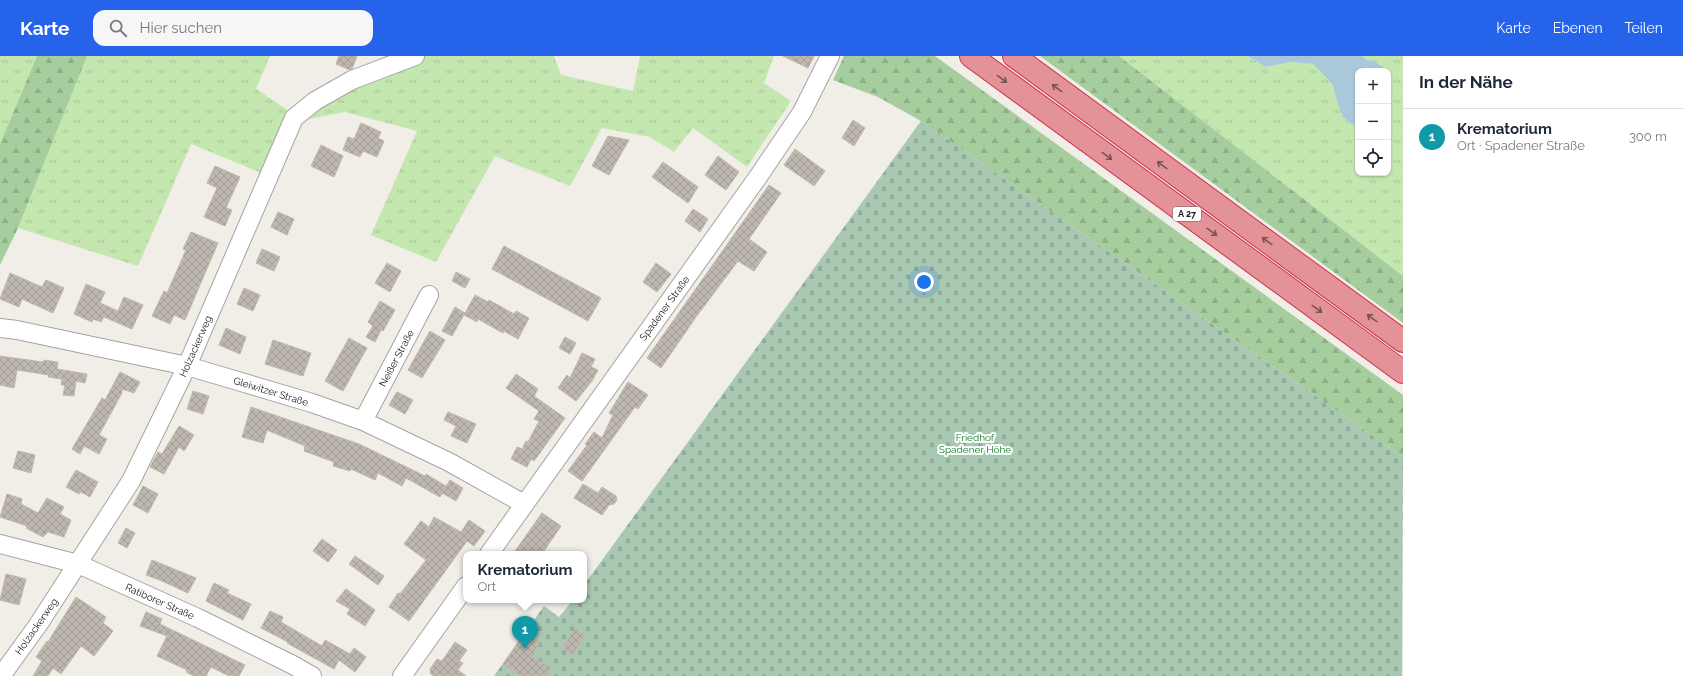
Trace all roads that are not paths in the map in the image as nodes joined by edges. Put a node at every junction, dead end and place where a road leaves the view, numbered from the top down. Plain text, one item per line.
1 (415, 56) edge
2 (830, 56) edge
3 (971, 56) edge
4 (1014, 56) edge
5 (429, 295) dead end
6 (0, 328) edge
7 (1403, 341) edge
8 (187, 366) junction
9 (1403, 372) edge
10 (363, 421) junction
11 (524, 504) junction
12 (0, 544) edge
13 (490, 551) edge
14 (78, 564) junction
15 (463, 590) edge
16 (0, 676) edge
17 (312, 676) edge
18 (402, 676) edge

1 - 8 street, Holzackerweg
2 - 11 street, Spadener Straße
3 -> 9 highway, A 27
7 -> 4 highway, A 27
5 - 10 street, Neißer Straße
6 - 8 street, Gleiwitzer Straße
8 - 10 street, Gleiwitzer Straße
8 - 14 street, Holzackerweg
10 - 11 street, Gleiwitzer Straße
11 - 13 street, Spadener Straße
12 - 14 street, Ratiborer Straße
14 - 16 street, Holzackerweg
14 - 17 street, Ratiborer Straße
15 - 18 street

